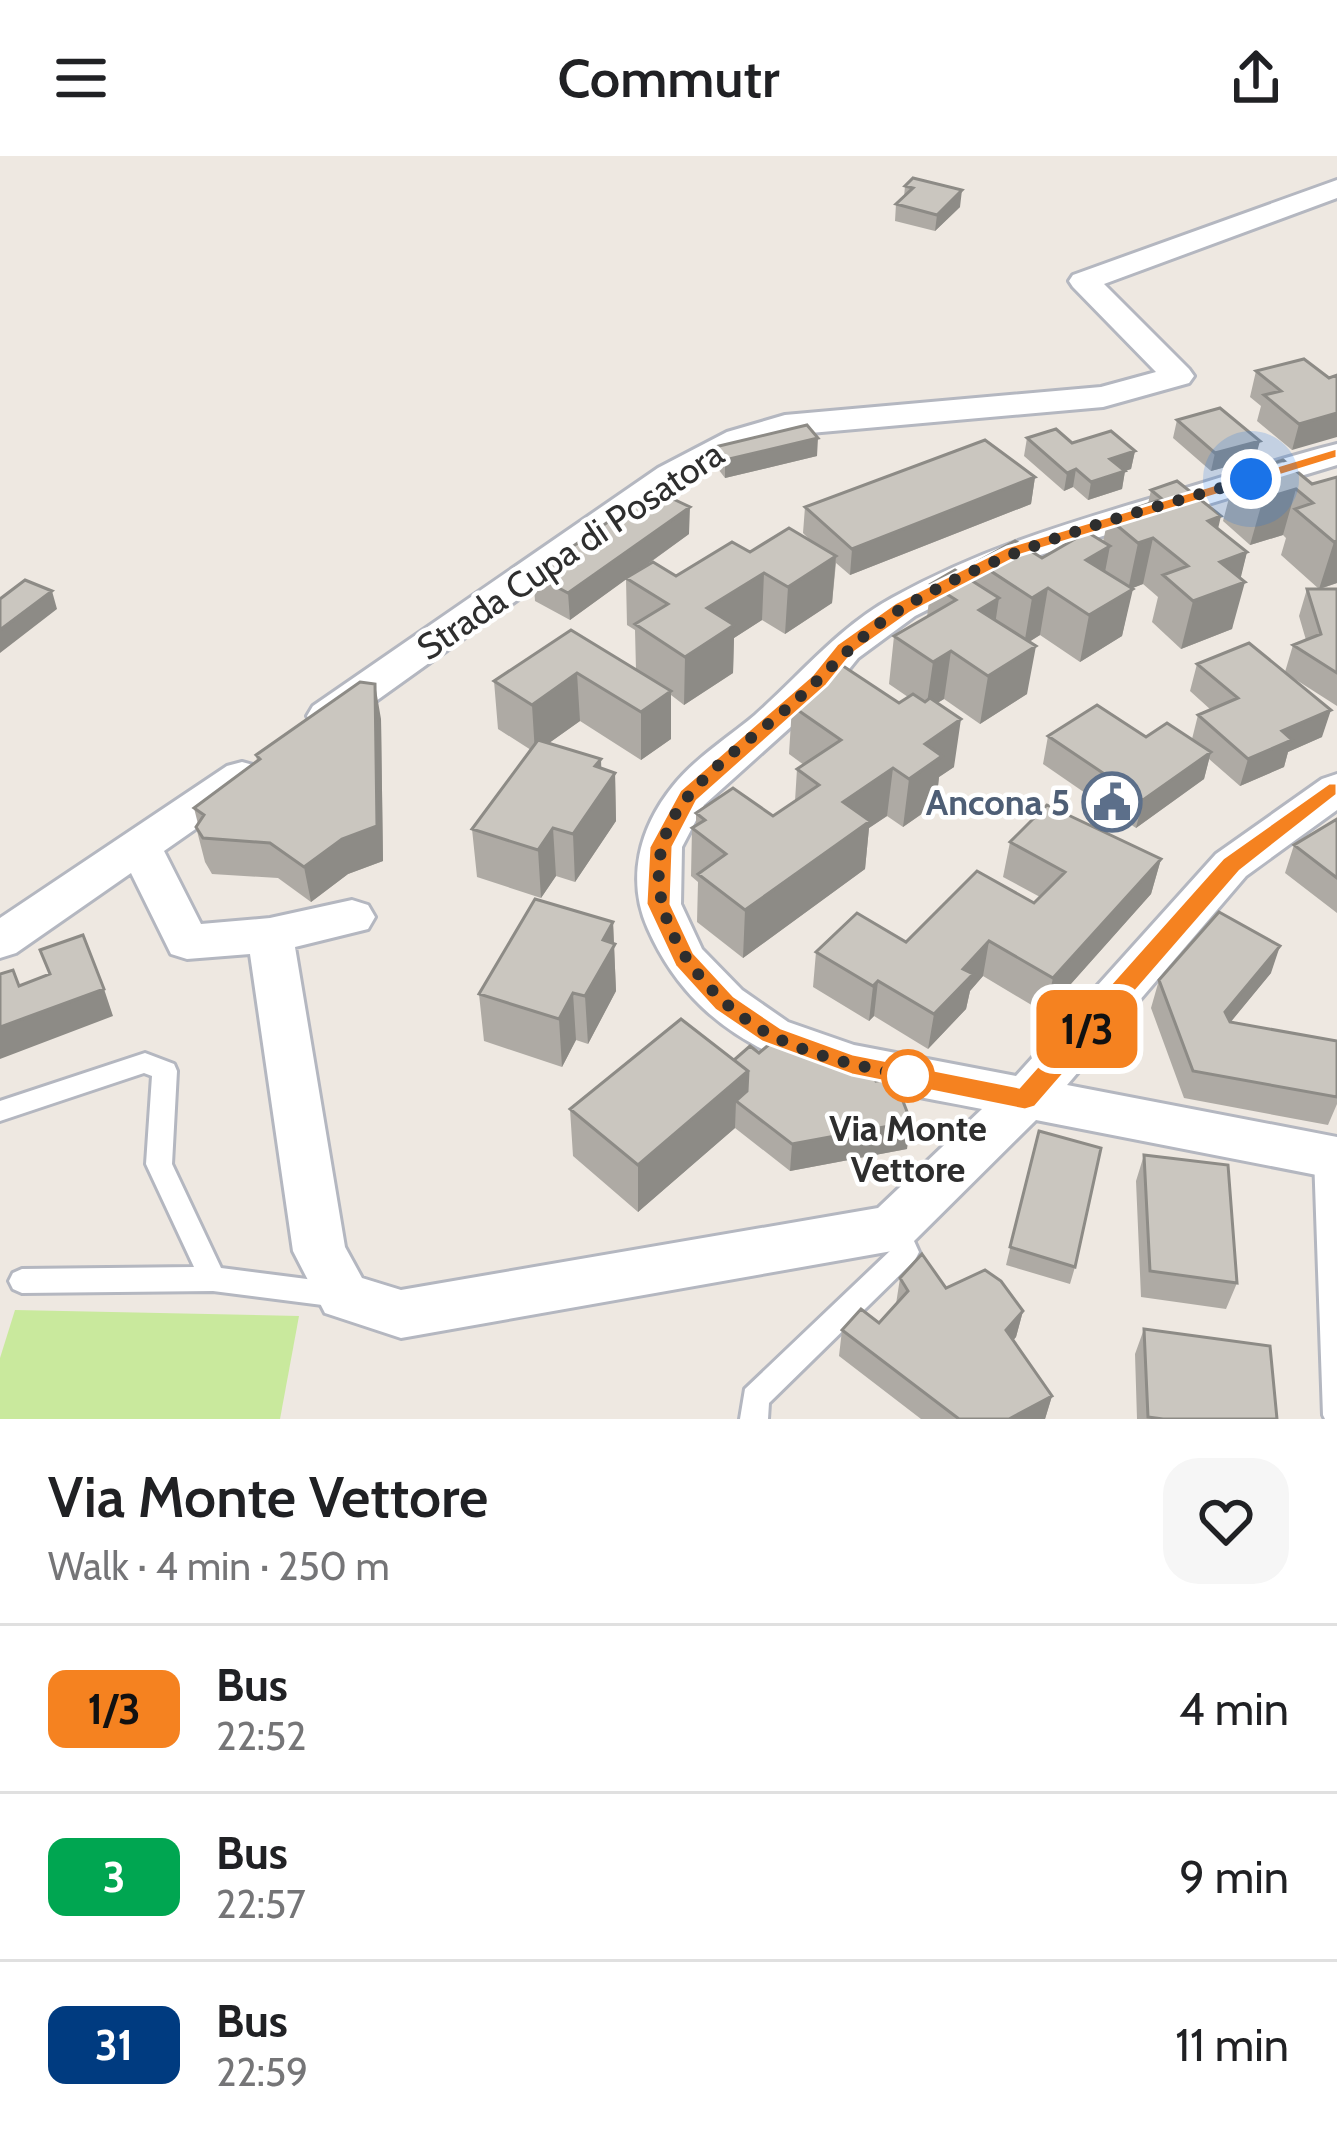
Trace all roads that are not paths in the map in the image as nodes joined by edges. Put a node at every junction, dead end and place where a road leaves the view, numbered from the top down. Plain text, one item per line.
1 (1337, 188) edge
2 (1337, 454) edge
3 (303, 734) edge
4 (266, 759) edge
5 (1337, 789) edge
6 (140, 847) junction
7 (352, 917) dead end
8 (270, 934) junction
9 (0, 941) edge
10 (1025, 1099) junction
11 (0, 1111) edge
12 (1332, 1157) edge
13 (892, 1228) junction
14 (213, 1279) junction
15 (22, 1280) dead end
16 (344, 1296) junction
17 (1336, 1365) edge
18 (1337, 1415) edge
19 (754, 1419) edge

1 - 3 street, Strada Cupa di Posatora
2 - 10 street
4 - 6 street
5 - 10 street
6 - 8 street
6 - 9 street
7 - 8 street
8 - 16 street
10 - 12 street
10 - 13 street
11 - 14 lane
12 - 17 lane
13 - 16 street
13 - 19 lane
14 - 15 lane
14 - 16 lane
17 - 18 lane

